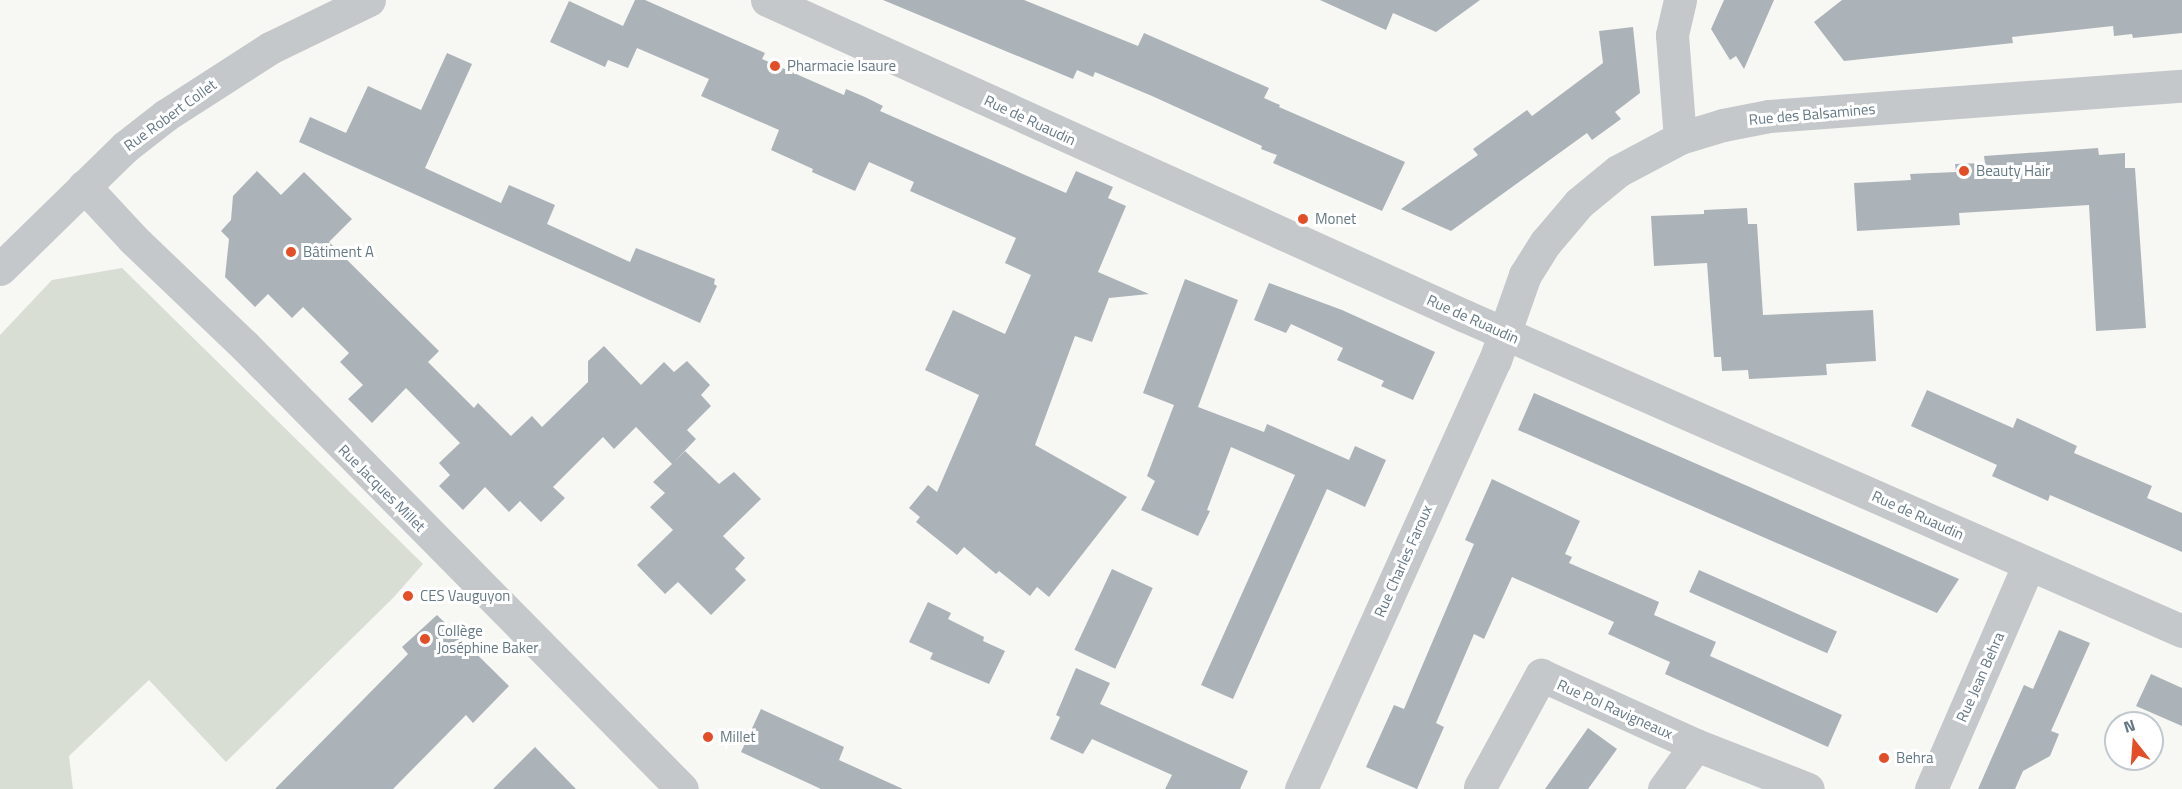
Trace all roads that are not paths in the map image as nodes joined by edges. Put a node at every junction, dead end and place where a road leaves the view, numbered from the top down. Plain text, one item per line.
1 (369, 0) edge
2 (767, 0) edge
3 (1680, 0) edge
4 (2182, 86) edge
5 (1680, 138) junction
6 (84, 186) junction
7 (0, 268) edge
8 (1505, 333) junction
9 (2029, 564) junction
10 (2182, 632) edge
11 (1696, 745) junction
12 (1480, 787) dead end
13 (682, 789) edge
14 (1301, 789) edge
15 (1664, 789) edge
16 (1808, 789) edge
17 (1931, 789) edge

1 - 6 street, Rue Robert Collet
2 - 8 street, Rue de Ruaudin
3 - 5 street
4 - 5 street, Rue des Balsamines
5 - 8 street, Rue des Balsamines
6 - 7 street, Rue Robert Collet
6 - 13 street, Rue Jacques Millet
8 - 9 street, Rue de Ruaudin
8 - 14 street, Rue Charles Faroux
9 - 10 street, Rue de Ruaudin
9 - 17 street, Rue Jean Behra
11 - 12 street, Rue Pol Ravigneaux
11 - 15 street
11 - 16 street, Rue Pol Ravigneaux

